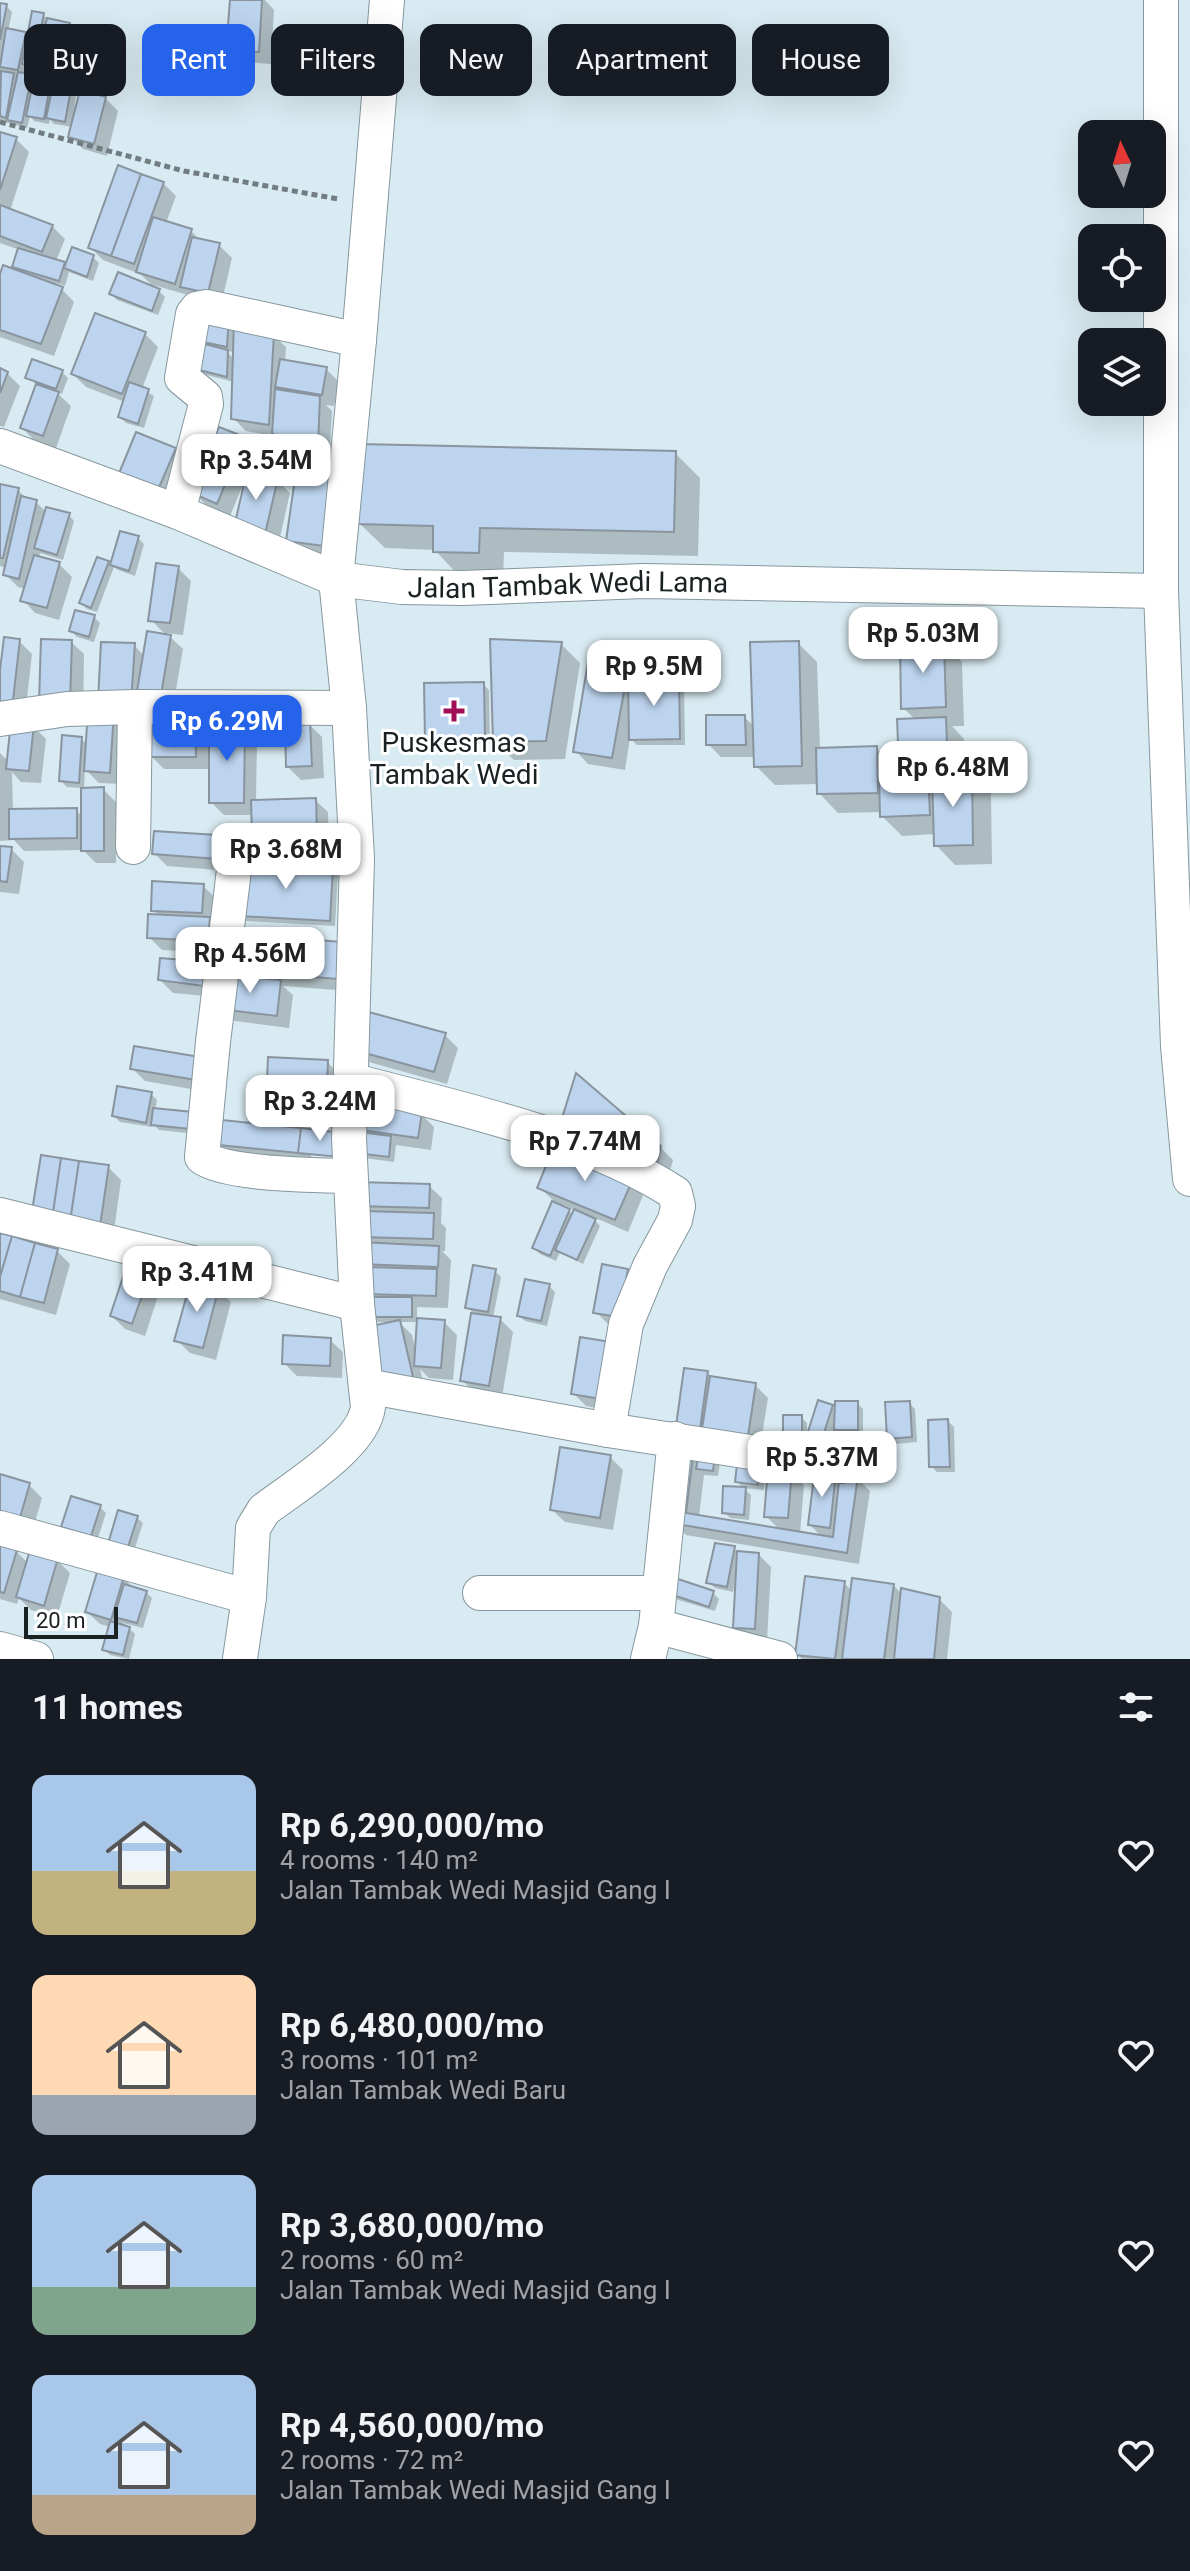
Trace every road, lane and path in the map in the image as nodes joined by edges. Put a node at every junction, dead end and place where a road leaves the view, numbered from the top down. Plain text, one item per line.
1 (387, 0) edge
2 (1161, 0) edge
3 (0, 122) edge
4 (370, 205) junction
5 (359, 340) junction
6 (0, 446) edge
7 (178, 512) junction
8 (336, 579) junction
9 (1161, 591) junction
10 (135, 707) junction
11 (349, 708) junction
12 (0, 719) edge
13 (133, 847) dead end
14 (234, 870) dead end
15 (351, 1080) junction
16 (350, 1176) junction
17 (1190, 1179) edge
18 (0, 1215) edge
19 (357, 1304) junction
20 (366, 1386) junction
21 (608, 1430) junction
22 (675, 1439) junction
23 (841, 1466) dead end
24 (0, 1528) edge
25 (480, 1593) dead end
26 (249, 1597) junction
27 (657, 1609) junction
28 (0, 1649) edge
29 (36, 1659) edge
30 (240, 1659) edge
31 (648, 1659) edge
32 (780, 1659) edge

1 - 4 street
2 - 9 street
3 - 4 path
4 - 5 street
5 - 7 street
5 - 8 street
6 - 7 street, Jalan Tambak Wedi Lama
7 - 8 street, Jalan Tambak Wedi Lama
8 - 9 street, Jalan Tambak Wedi Lama
8 - 11 street
9 - 17 street
10 - 11 street
10 - 12 street
10 - 13 street
11 - 15 street
14 - 16 street
15 - 16 street
15 - 21 street
16 - 19 street
18 - 19 street
19 - 20 street
20 - 21 street
20 - 26 street
21 - 22 street
22 - 23 street
22 - 27 street
24 - 26 street
25 - 27 street
26 - 30 street
27 - 31 street
27 - 32 street
28 - 29 street

